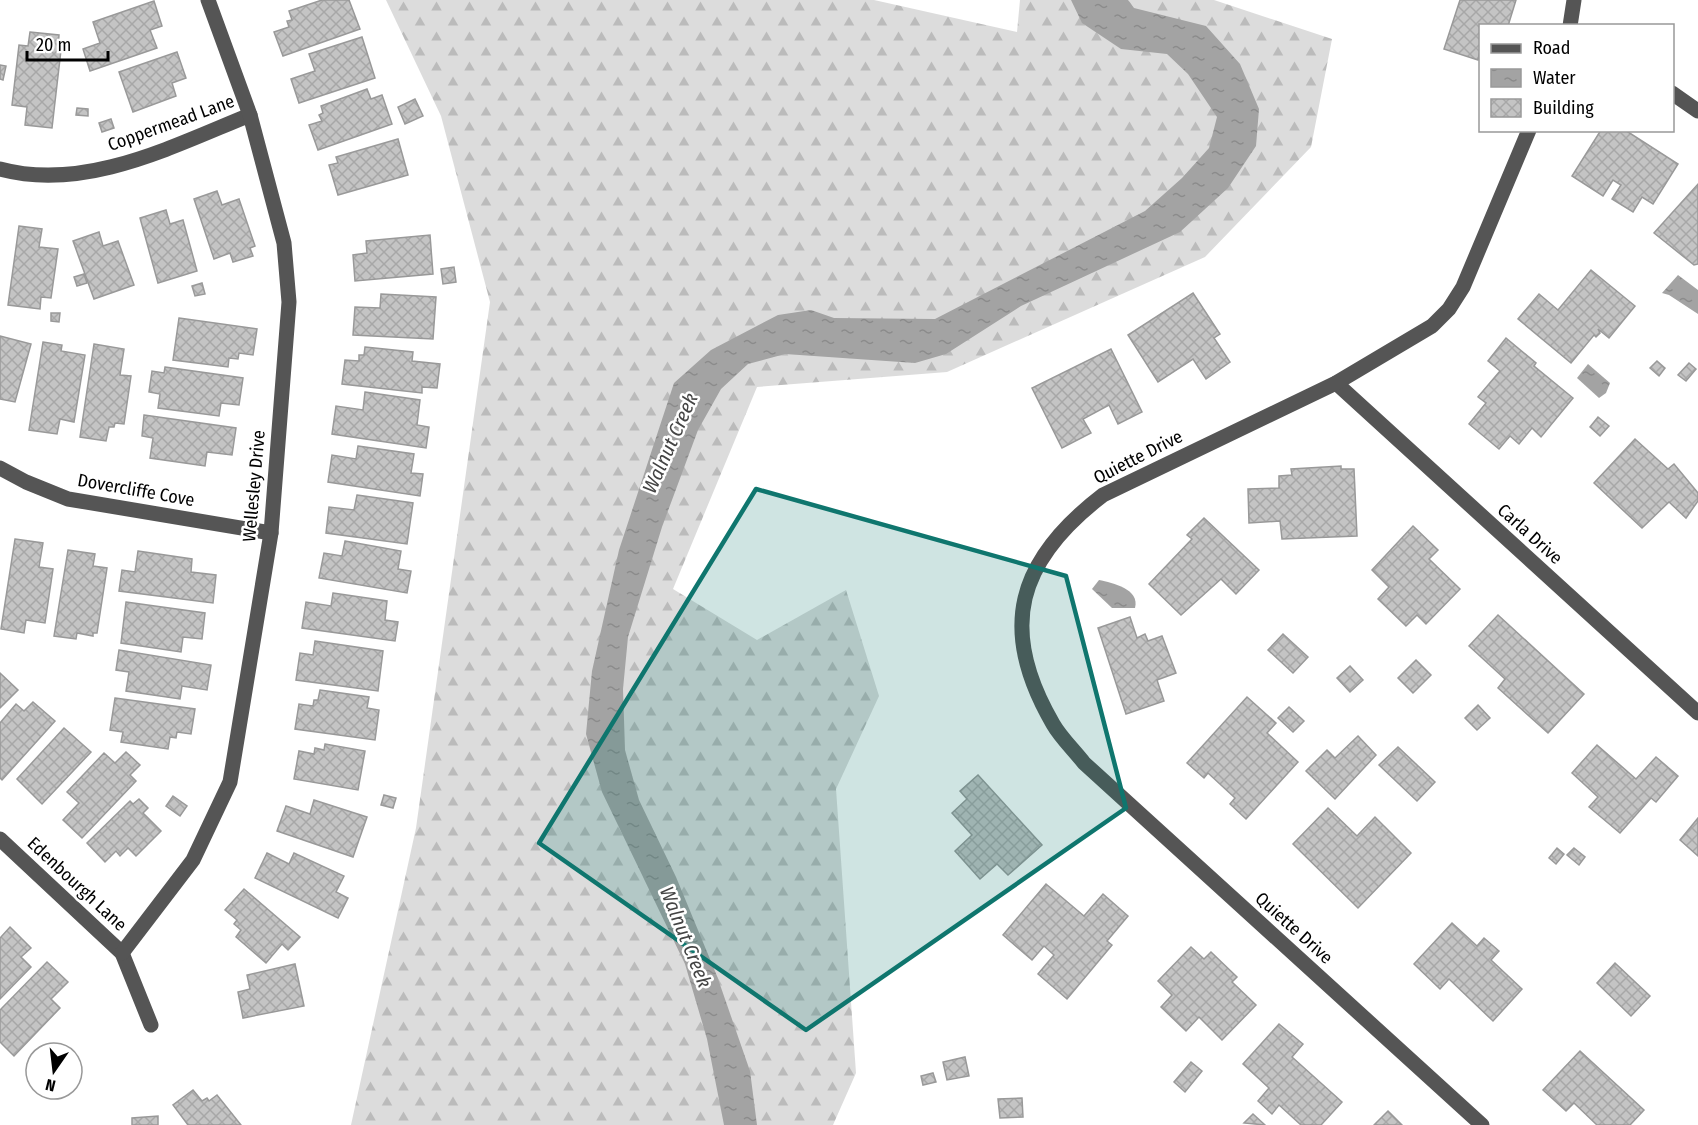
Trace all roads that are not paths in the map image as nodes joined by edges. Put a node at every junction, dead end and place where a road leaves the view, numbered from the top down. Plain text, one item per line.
1 (208, 0) edge
2 (1574, 0) edge
3 (1570, 24) edge
4 (1674, 94) edge
5 (1698, 111) edge
6 (250, 115) junction
7 (1528, 132) edge
8 (0, 169) edge
9 (1336, 383) junction
10 (0, 468) edge
11 (271, 533) junction
12 (1698, 713) edge
13 (0, 839) edge
14 (122, 953) junction
15 (151, 1025) dead end
16 (1482, 1125) edge

1 - 6 street, Wellesley Drive
2 - 3 street
4 - 5 street
6 - 8 street, Coppermead Lane
6 - 11 street, Wellesley Drive
7 - 9 street, Quiette Drive
9 - 12 street, Carla Drive
9 - 16 street, Quiette Drive
10 - 11 street, Dovercliffe Cove
11 - 14 street, Wellesley Drive
13 - 14 street, Edenbourgh Lane
14 - 15 street, Edenbourgh Lane

